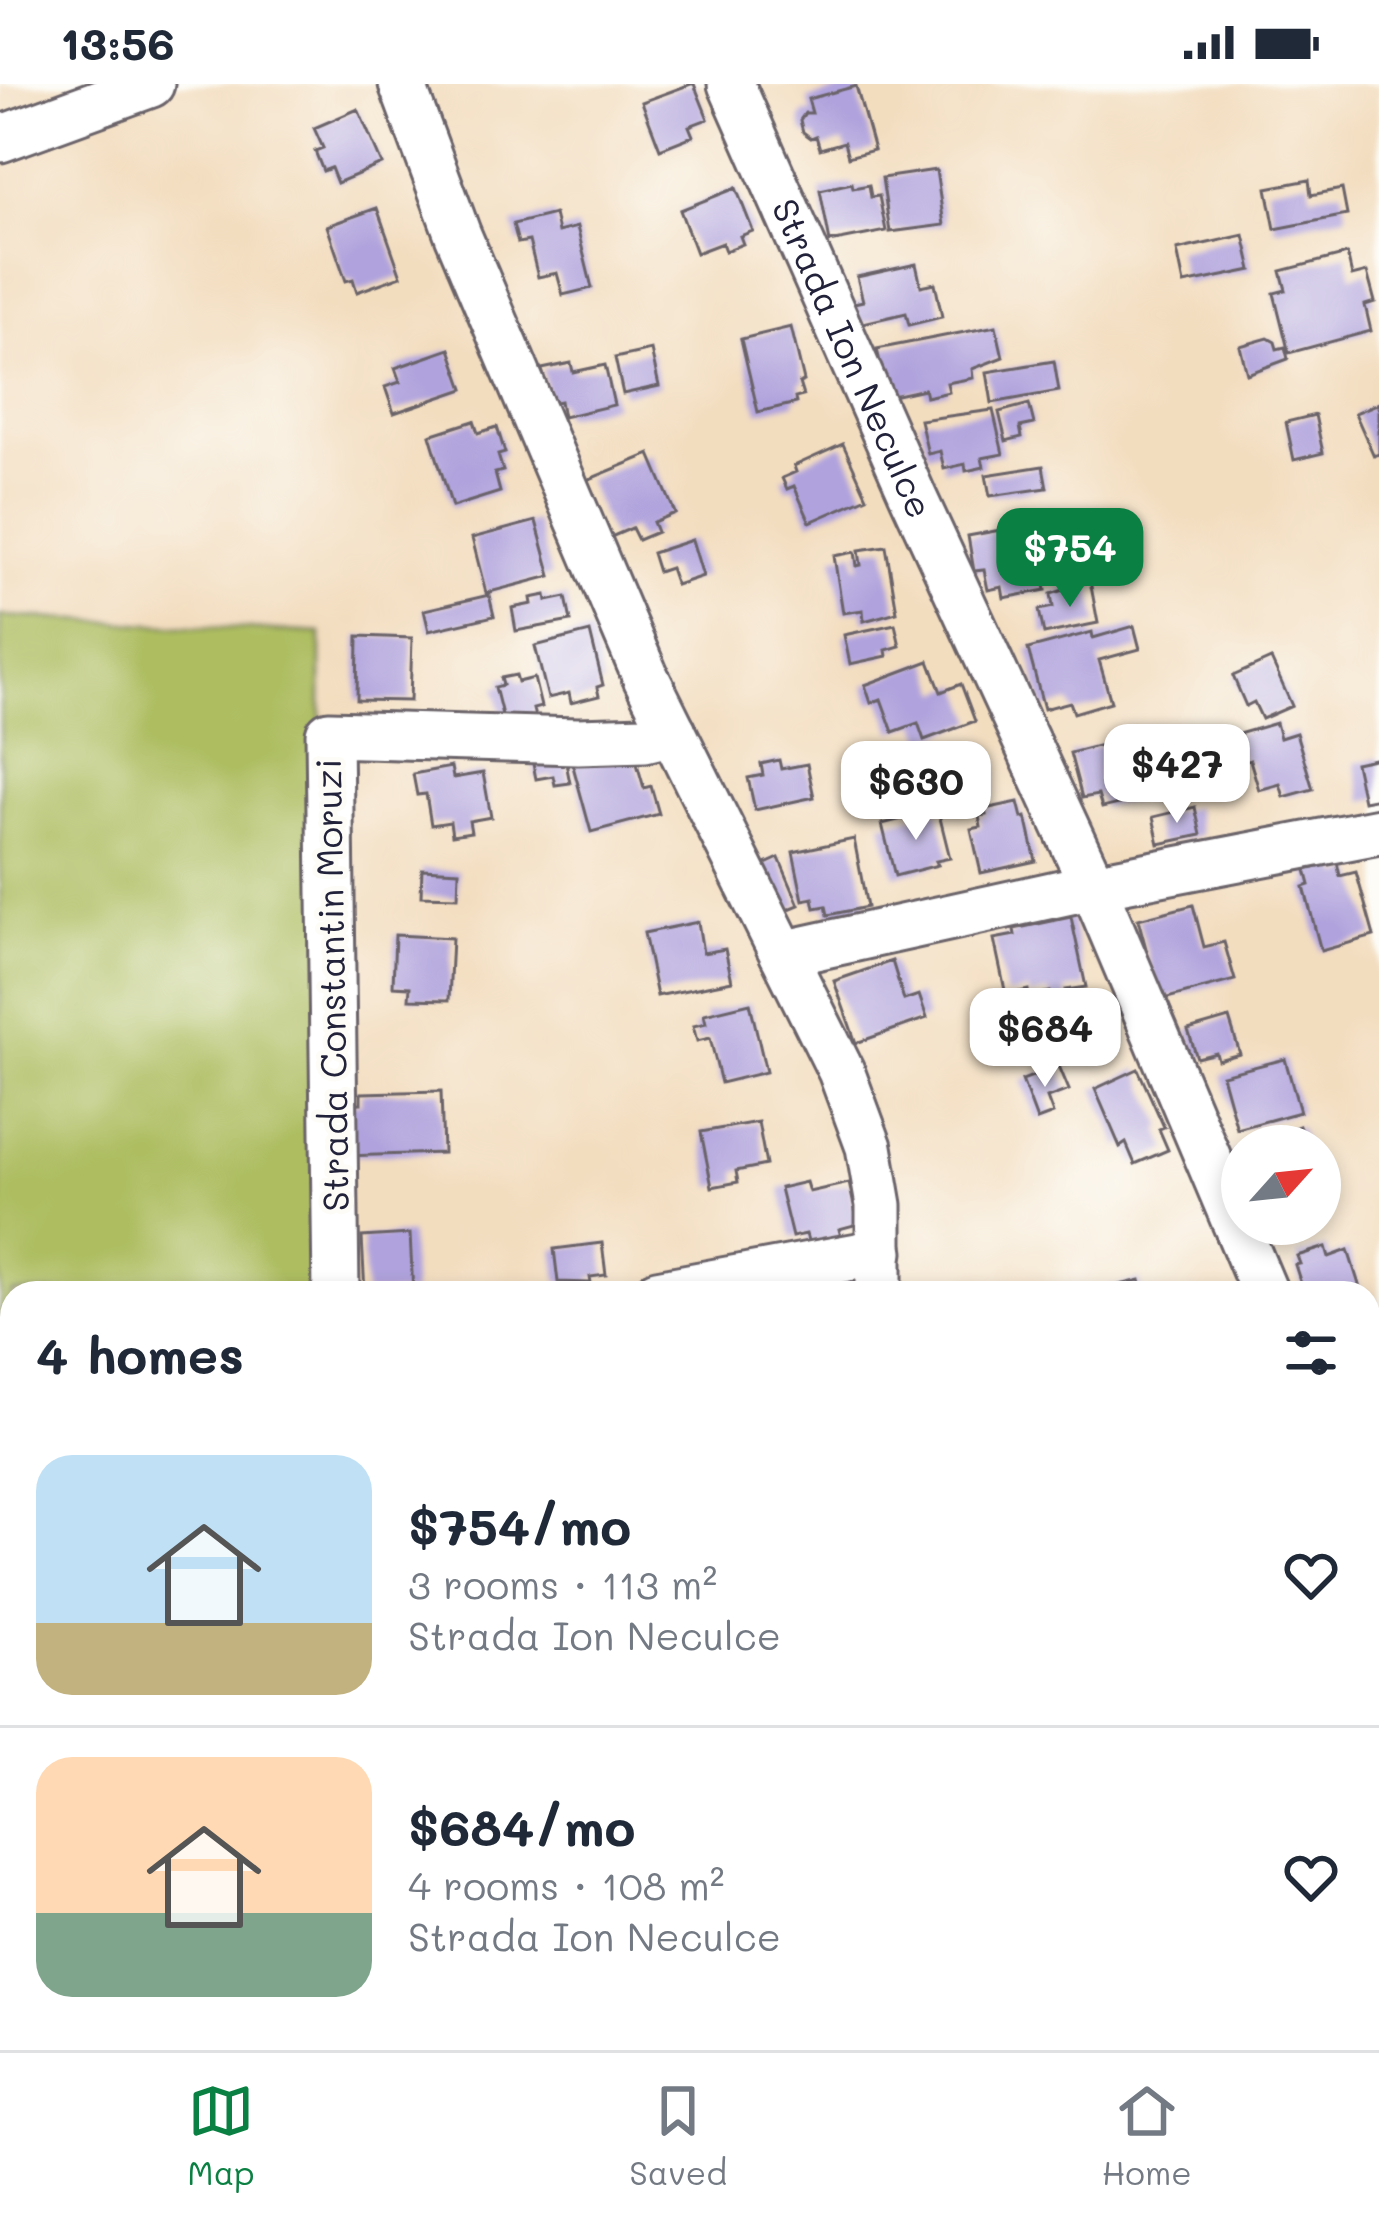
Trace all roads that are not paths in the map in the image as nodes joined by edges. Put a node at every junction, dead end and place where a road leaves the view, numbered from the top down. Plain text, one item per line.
1 (151, 84) edge
2 (402, 84) edge
3 (731, 84) edge
4 (0, 139) edge
5 (673, 732) junction
6 (1379, 831) edge
7 (1094, 886) junction
8 (782, 954) junction
9 (879, 1273) edge
10 (335, 1281) edge
11 (790, 1281) edge
12 (1260, 1281) edge

1 - 4 street
2 - 5 street
3 - 7 street, Strada Ion Neculce
5 - 8 street
5 - 10 street, Strada Constantin Moruzi
6 - 7 street
7 - 8 street
7 - 12 street, Strada Ion Neculce
8 - 9 street
9 - 11 street

